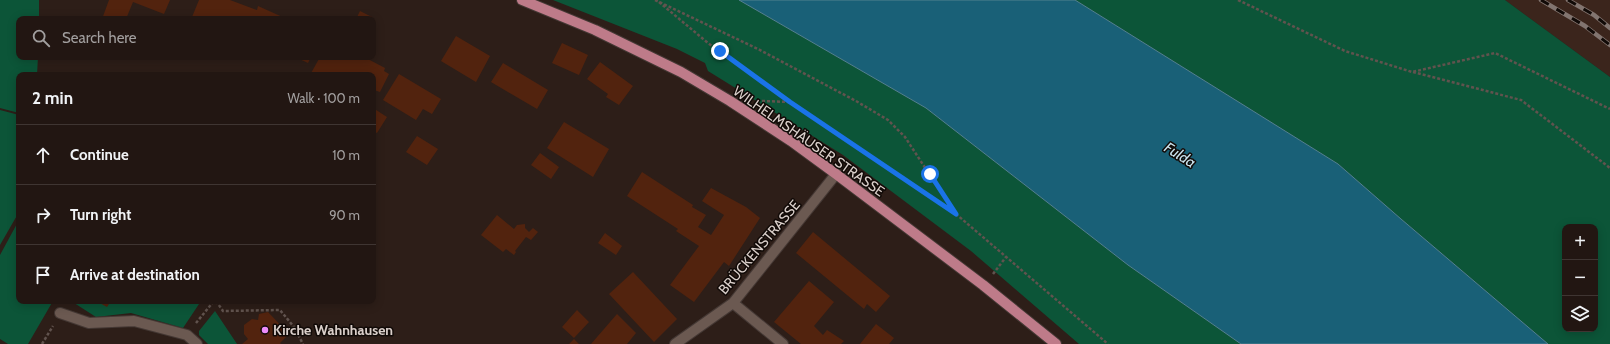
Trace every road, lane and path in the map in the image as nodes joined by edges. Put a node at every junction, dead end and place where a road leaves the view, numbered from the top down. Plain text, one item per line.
1 (522, 0) edge
2 (655, 0) edge
3 (1238, 0) edge
4 (659, 2) junction
5 (1412, 72) junction
6 (1610, 109) edge
7 (1610, 168) edge
8 (836, 174) junction
9 (956, 214) junction
10 (733, 303) junction
11 (213, 304) edge
12 (217, 304) edge
13 (60, 313) dead end
14 (187, 335) junction
15 (197, 344) edge
16 (303, 344) edge
17 (675, 344) edge
18 (783, 344) edge
19 (1056, 344) edge
20 (1108, 344) edge

1 - 8 main road, WILHELMSHÄUSER STRASSE
2 - 4 path
3 - 5 path
4 - 9 path
4 - 9 path
5 - 6 path
5 - 7 path
8 - 10 street, BRÜCKENSTRASSE
8 - 19 main road, WILHELMSHÄUSER STRASSE
9 - 20 path
10 - 17 street, BRÜCKENSTRASSE
10 - 18 street
11 - 14 path
12 - 16 path
13 - 14 street
14 - 15 street

